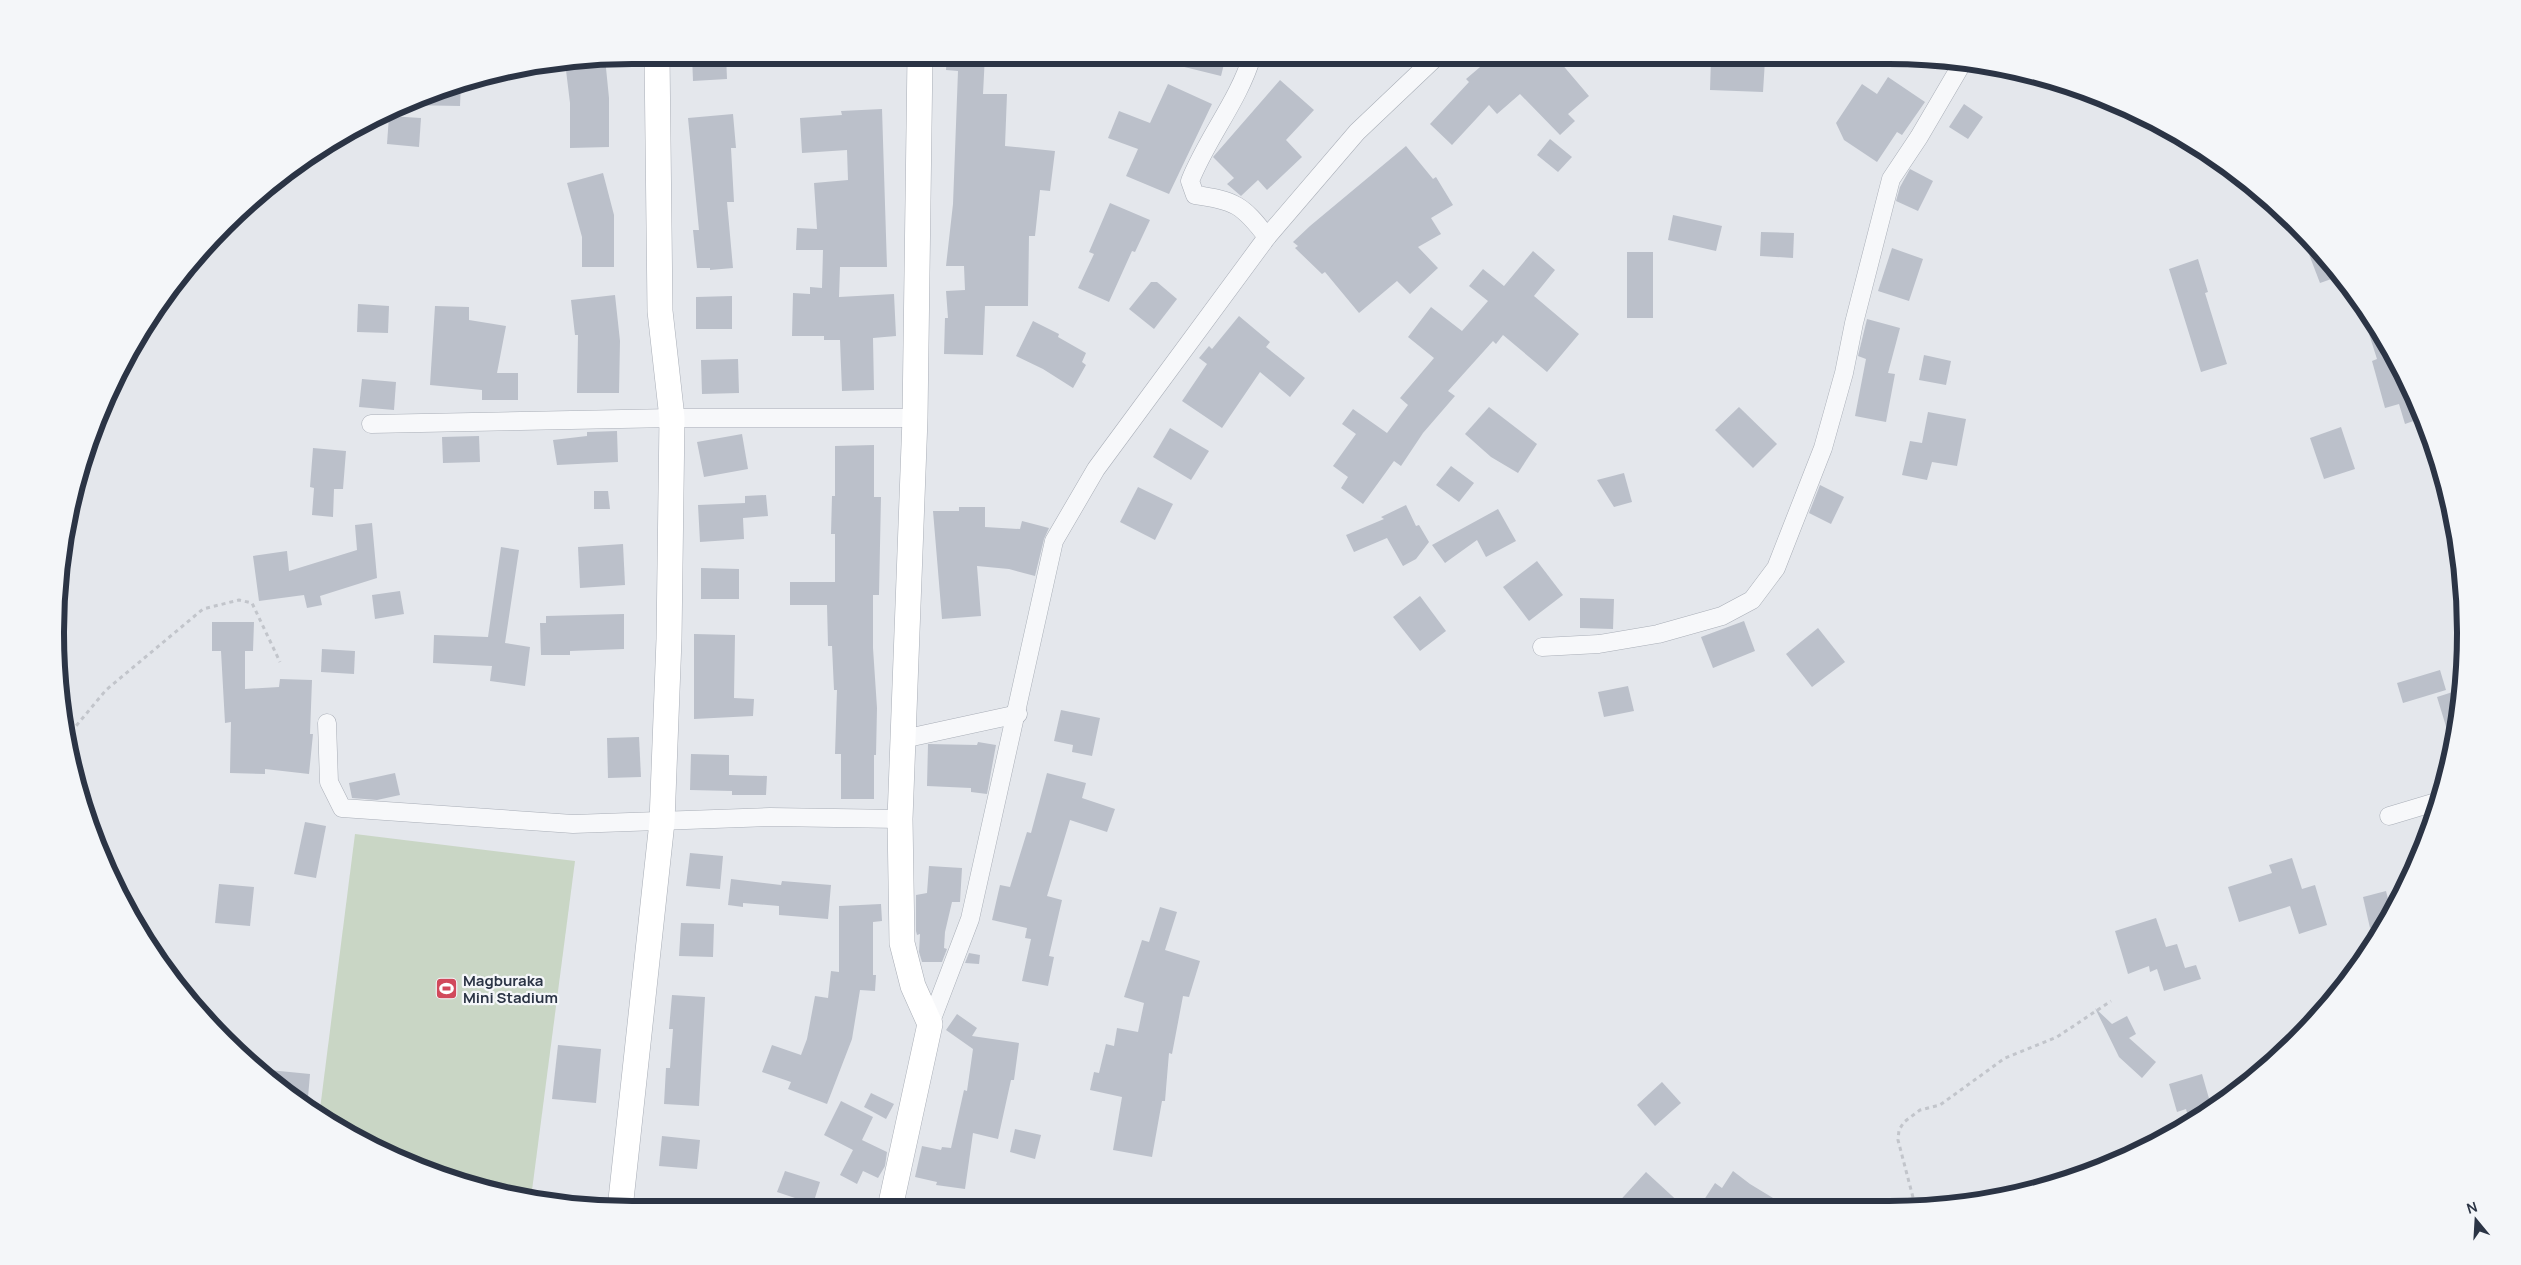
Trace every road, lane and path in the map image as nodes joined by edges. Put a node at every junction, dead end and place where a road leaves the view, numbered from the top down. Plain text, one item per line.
1 (657, 64) edge
2 (920, 64) edge
3 (1248, 64) edge
4 (1429, 64) edge
5 (1959, 69) edge
6 (1267, 237) junction
7 (672, 418) junction
8 (914, 418) junction
9 (371, 424) dead end
10 (1542, 647) dead end
11 (280, 662) dead end
12 (1018, 714) junction
13 (328, 723) dead end
14 (73, 730) edge
15 (903, 739) junction
16 (2431, 804) edge
17 (2389, 816) dead end
18 (900, 819) junction
19 (662, 822) junction
20 (2111, 1001) dead end
21 (930, 1024) junction
22 (1914, 1200) edge
23 (621, 1201) edge
24 (892, 1201) edge

1 - 7 street
2 - 8 street
3 - 6 street
4 - 6 street
5 - 10 street
6 - 12 street
7 - 8 street
7 - 9 street
7 - 19 street
8 - 15 street
11 - 14 path
12 - 15 street
12 - 21 street
13 - 19 street
15 - 18 street
16 - 17 street
18 - 19 street
18 - 21 street
19 - 23 street
20 - 22 path
21 - 24 street

